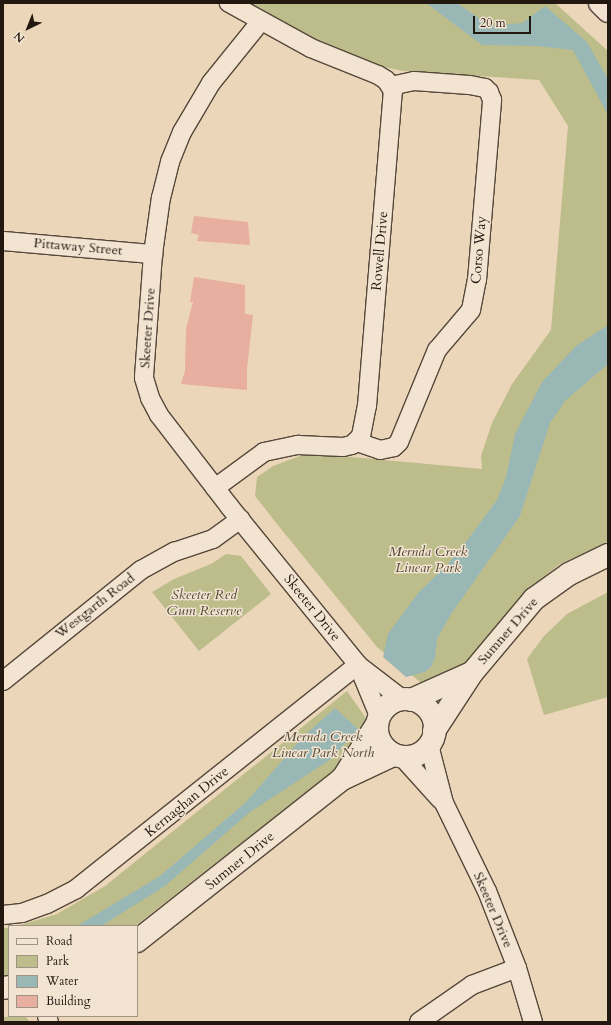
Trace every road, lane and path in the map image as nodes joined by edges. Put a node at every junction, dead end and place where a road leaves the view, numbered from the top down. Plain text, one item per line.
1 (229, 3) edge
2 (600, 3) edge
3 (608, 11) edge
4 (261, 21) junction
5 (391, 86) junction
6 (3, 241) edge
7 (153, 254) junction
8 (357, 442) junction
9 (215, 488) junction
10 (237, 515) junction
11 (608, 555) edge
12 (358, 665) junction
13 (472, 673) junction
14 (3, 681) edge
15 (407, 700) junction
16 (378, 720) junction
17 (432, 738) junction
18 (398, 756) junction
19 (342, 779) junction
20 (444, 803) junction
21 (3, 915) edge
22 (138, 940) edge
23 (517, 968) junction
24 (419, 1022) edge
25 (533, 1022) edge

1 - 4 street
2 - 3 street
4 - 5 street
4 - 7 street, Skeeter Drive
5 - 8 street, Rowell Drive
5 - 8 street, Corso Way
6 - 7 street, Pittaway Street
7 - 9 street, Skeeter Drive
8 - 9 street
9 - 10 street, Skeeter Drive
10 - 12 street, Skeeter Drive
10 - 14 street, Westgarth Road
11 - 13 street, Sumner Drive
12 - 15 street, Skeeter Drive
12 - 16 street, Skeeter Drive
12 - 21 street, Kernaghan Drive
13 - 15 street, Sumner Drive
13 - 17 street, Sumner Drive
15 - 16 street
15 - 17 street
16 - 18 street
16 - 19 street, Sumner Drive
17 - 18 street
17 - 20 street, Skeeter Drive
18 - 19 street, Sumner Drive
18 - 20 street, Skeeter Drive
19 - 22 street, Sumner Drive
20 - 23 street, Skeeter Drive
23 - 24 street
23 - 25 street, Skeeter Drive

